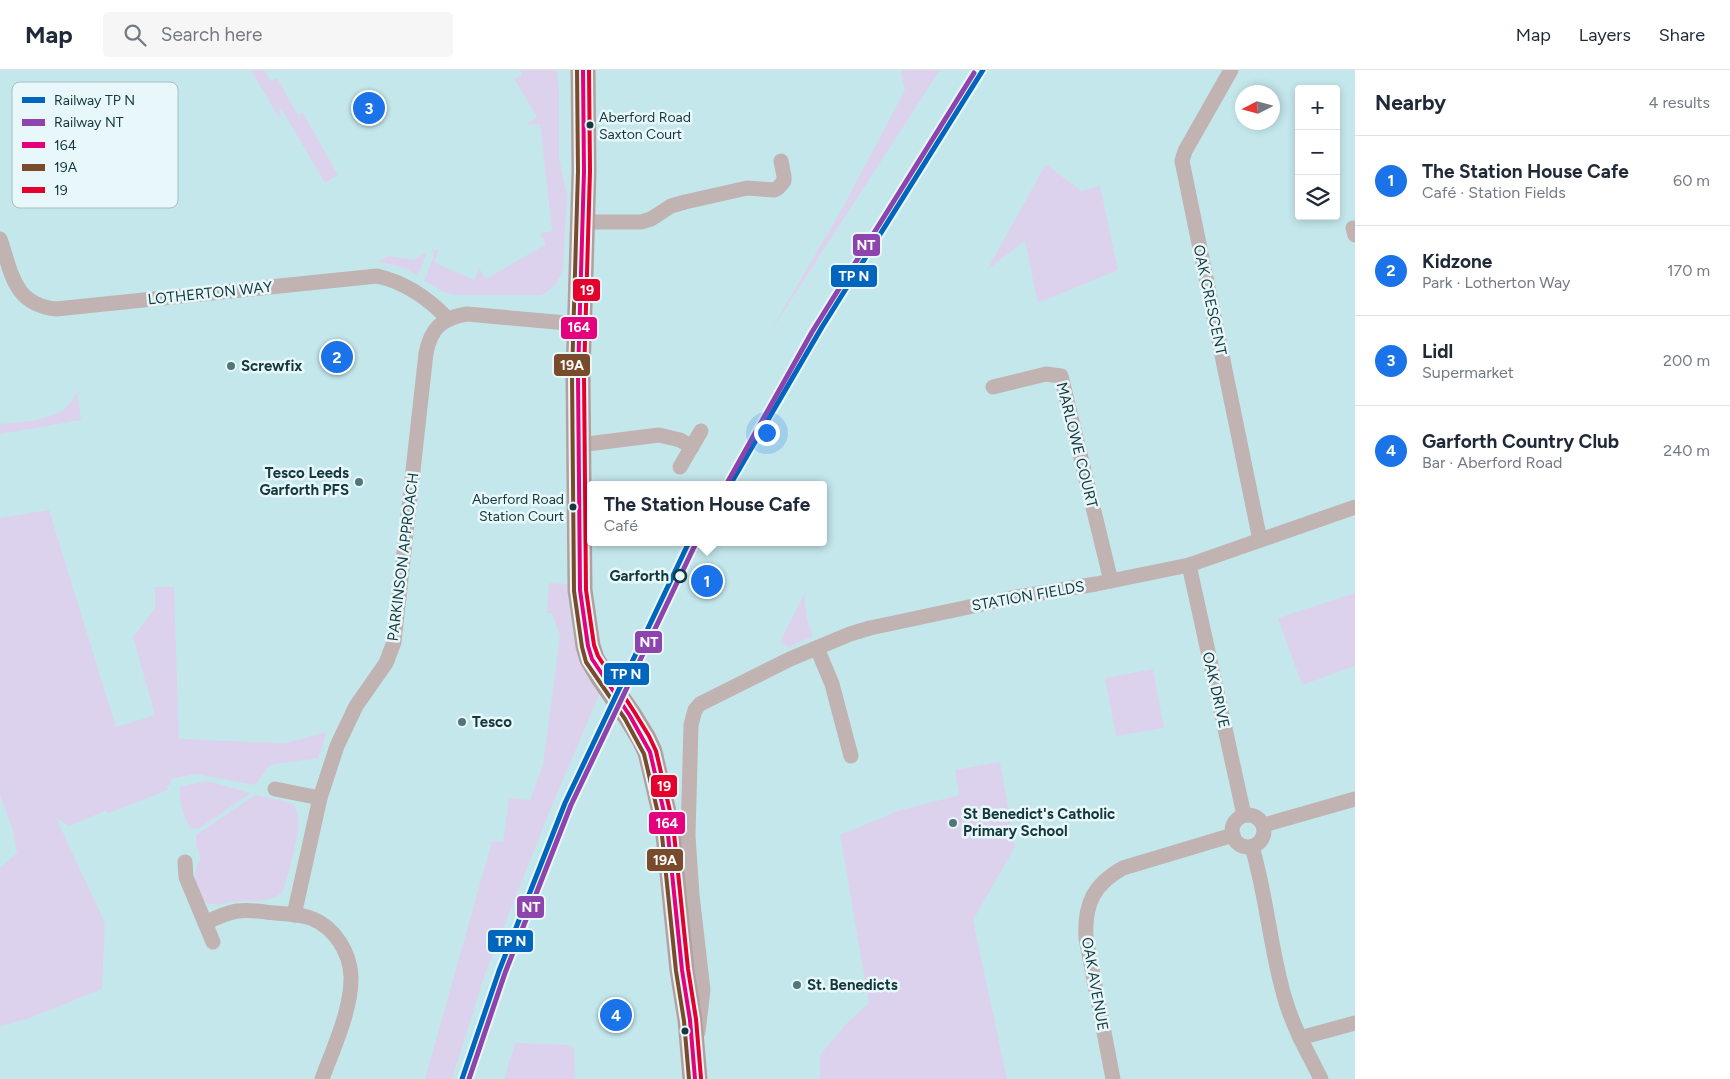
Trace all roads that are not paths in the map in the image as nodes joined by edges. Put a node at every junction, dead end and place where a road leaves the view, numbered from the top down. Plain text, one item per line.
1 (583, 70) edge
2 (1231, 70) edge
3 (781, 160) dead end
4 (582, 222) junction
5 (0, 239) edge
6 (448, 320) junction
7 (578, 324) junction
8 (993, 387) dead end
9 (701, 431) dead end
10 (580, 445) junction
11 (692, 447) junction
12 (680, 467) dead end
13 (1355, 507) edge
14 (1260, 540) junction
15 (1189, 565) junction
16 (1111, 581) junction
17 (817, 648) junction
18 (851, 756) dead end
19 (275, 789) dead end
20 (320, 798) junction
21 (1355, 799) edge
22 (1244, 815) junction
23 (1264, 824) junction
24 (1233, 835) junction
25 (1252, 847) junction
26 (185, 862) dead end
27 (294, 915) junction
28 (205, 923) junction
29 (213, 942) dead end
30 (1355, 1023) edge
31 (1300, 1038) junction
32 (695, 1070) edge
33 (322, 1079) edge
34 (1113, 1079) edge
35 (1321, 1079) edge

1 - 4 main road
2 - 14 street, OAK CRESCENT
3 - 4 street
4 - 7 main road
5 - 6 street, LOTHERTON WAY
6 - 7 street
6 - 20 street, PARKINSON APPROACH
7 - 10 main road
8 - 16 street, MARLOWE COURT
9 - 11 street
10 - 11 street
10 - 32 main road
11 - 12 street
13 - 14 street, STATION FIELDS
14 - 15 street, STATION FIELDS
15 - 16 street, STATION FIELDS
15 - 22 street, OAK DRIVE
16 - 17 street, STATION FIELDS
17 - 18 street
17 - 32 street, STATION FIELDS
19 - 20 street
20 - 27 street, PARKINSON APPROACH
21 - 23 street
22 - 23 street
22 - 24 street
23 - 25 street
24 - 25 street
24 - 34 street, OAK AVENUE
25 - 31 street
26 - 28 street
27 - 28 street
27 - 33 street
28 - 29 street
30 - 31 street
31 - 35 street

